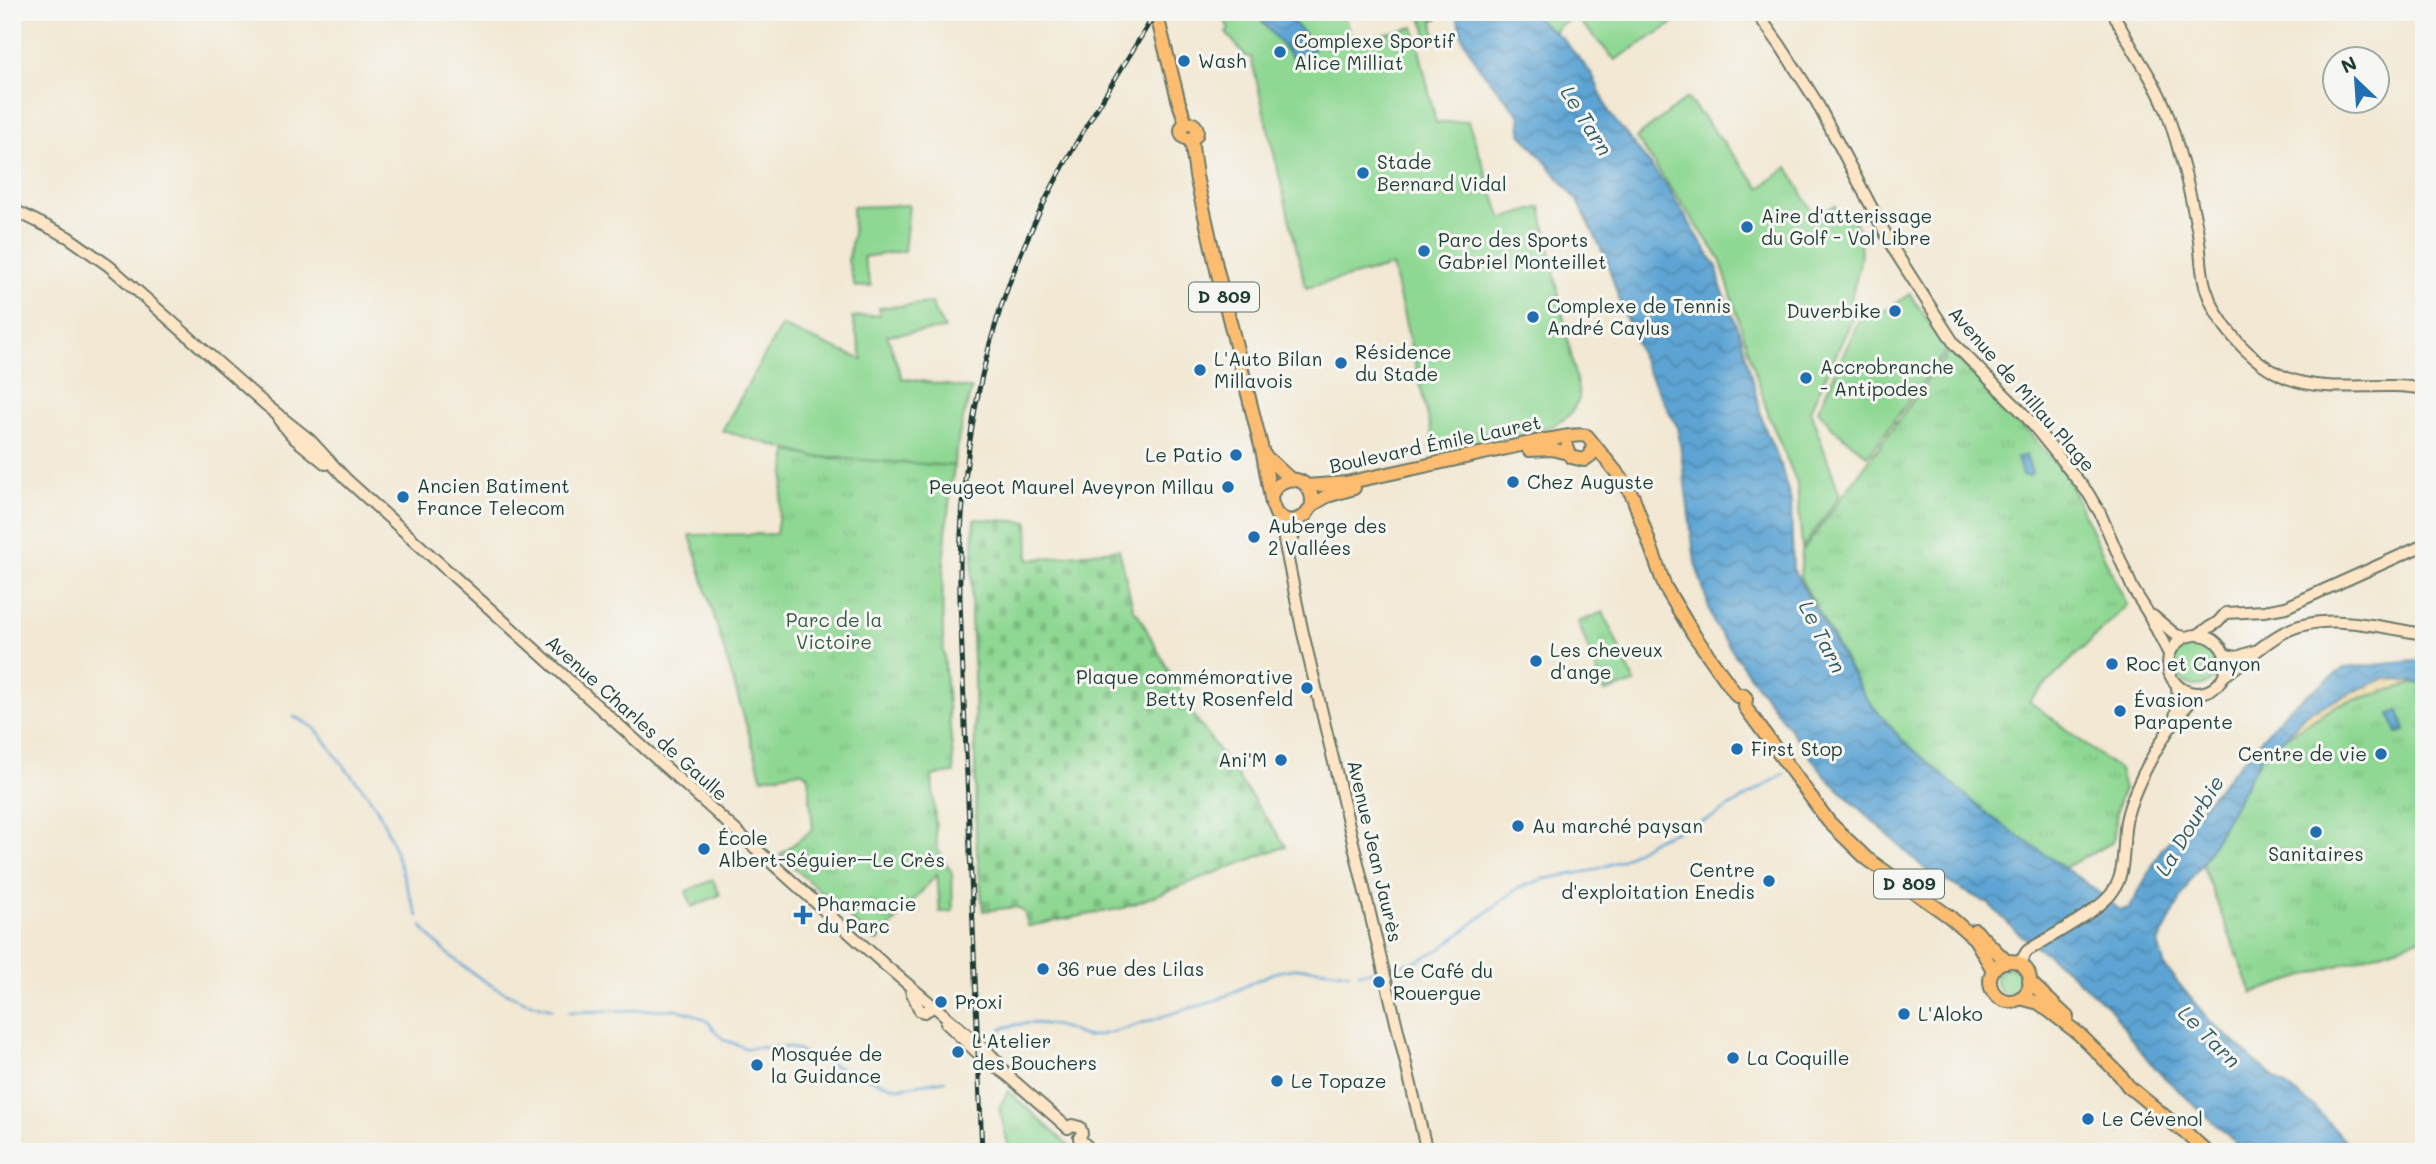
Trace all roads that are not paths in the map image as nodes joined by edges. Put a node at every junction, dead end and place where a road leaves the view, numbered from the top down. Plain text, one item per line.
1 (1156, 12) edge
2 (1756, 12) edge
3 (2113, 12) edge
4 (12, 209) edge
5 (2424, 388) edge
6 (1571, 437) junction
7 (1593, 444) junction
8 (1568, 453) junction
9 (1264, 454) junction
10 (1588, 458) junction
11 (1614, 471) junction
12 (1290, 480) junction
13 (1307, 486) junction
14 (1272, 496) junction
15 (1312, 505) junction
16 (1276, 514) junction
17 (1298, 520) junction
18 (2424, 545) edge
19 (1288, 558) junction
20 (2148, 613) junction
21 (2218, 622) junction
22 (2199, 634) junction
23 (2424, 634) edge
24 (2185, 637) junction
25 (2216, 641) junction
26 (2263, 646) junction
27 (2169, 654) junction
28 (2226, 655) junction
29 (2224, 676) junction
30 (2177, 685) junction
31 (2201, 693) junction
32 (2174, 722) junction
33 (1814, 800) junction
34 (2013, 963) junction
35 (1993, 970) junction
36 (2029, 981) junction
37 (2020, 998) junction
38 (926, 1003) junction
39 (2079, 1034) junction
40 (1006, 1074) junction
41 (1093, 1152) edge
42 (1427, 1152) edge
43 (2207, 1152) edge

1 - 9 main road, D 809
2 - 20 main road, Avenue de Millau Plage
3 - 5 main road
4 - 38 main road, Avenue Charles de Gaulle
6 - 7 main road
6 - 8 main road
6 - 13 main road, Boulevard Émile Lauret
7 - 10 main road
7 - 11 main road
8 - 10 main road
8 - 15 main road, Boulevard Émile Lauret
9 - 12 main road
9 - 14 main road, D 809
10 - 11 main road
11 - 33 main road, D 809
12 - 13 main road
12 - 14 main road
13 - 15 main road
14 - 16 main road
15 - 17 main road
16 - 17 main road
16 - 19 main road, Avenue Jean Jaurès
17 - 19 main road, Avenue Jean Jaurès
18 - 21 main road
19 - 42 main road, Avenue Jean Jaurès
20 - 24 main road, Avenue de Millau Plage
20 - 27 main road, Avenue de Millau Plage
21 - 22 main road
21 - 25 main road
22 - 24 main road
22 - 25 main road
23 - 26 main road
24 - 27 main road
25 - 28 main road
26 - 28 main road
26 - 29 main road
27 - 30 main road
28 - 29 main road
29 - 31 main road
30 - 31 main road
30 - 32 main road
31 - 32 main road
32 - 34 main road
33 - 34 main road, D 809
33 - 35 main road, D 809
34 - 35 main road
34 - 36 main road
35 - 37 main road
36 - 37 main road
36 - 39 main road
37 - 39 main road
38 - 40 main road, Avenue Charles de Gaulle
38 - 40 main road
39 - 43 main road
40 - 41 main road

